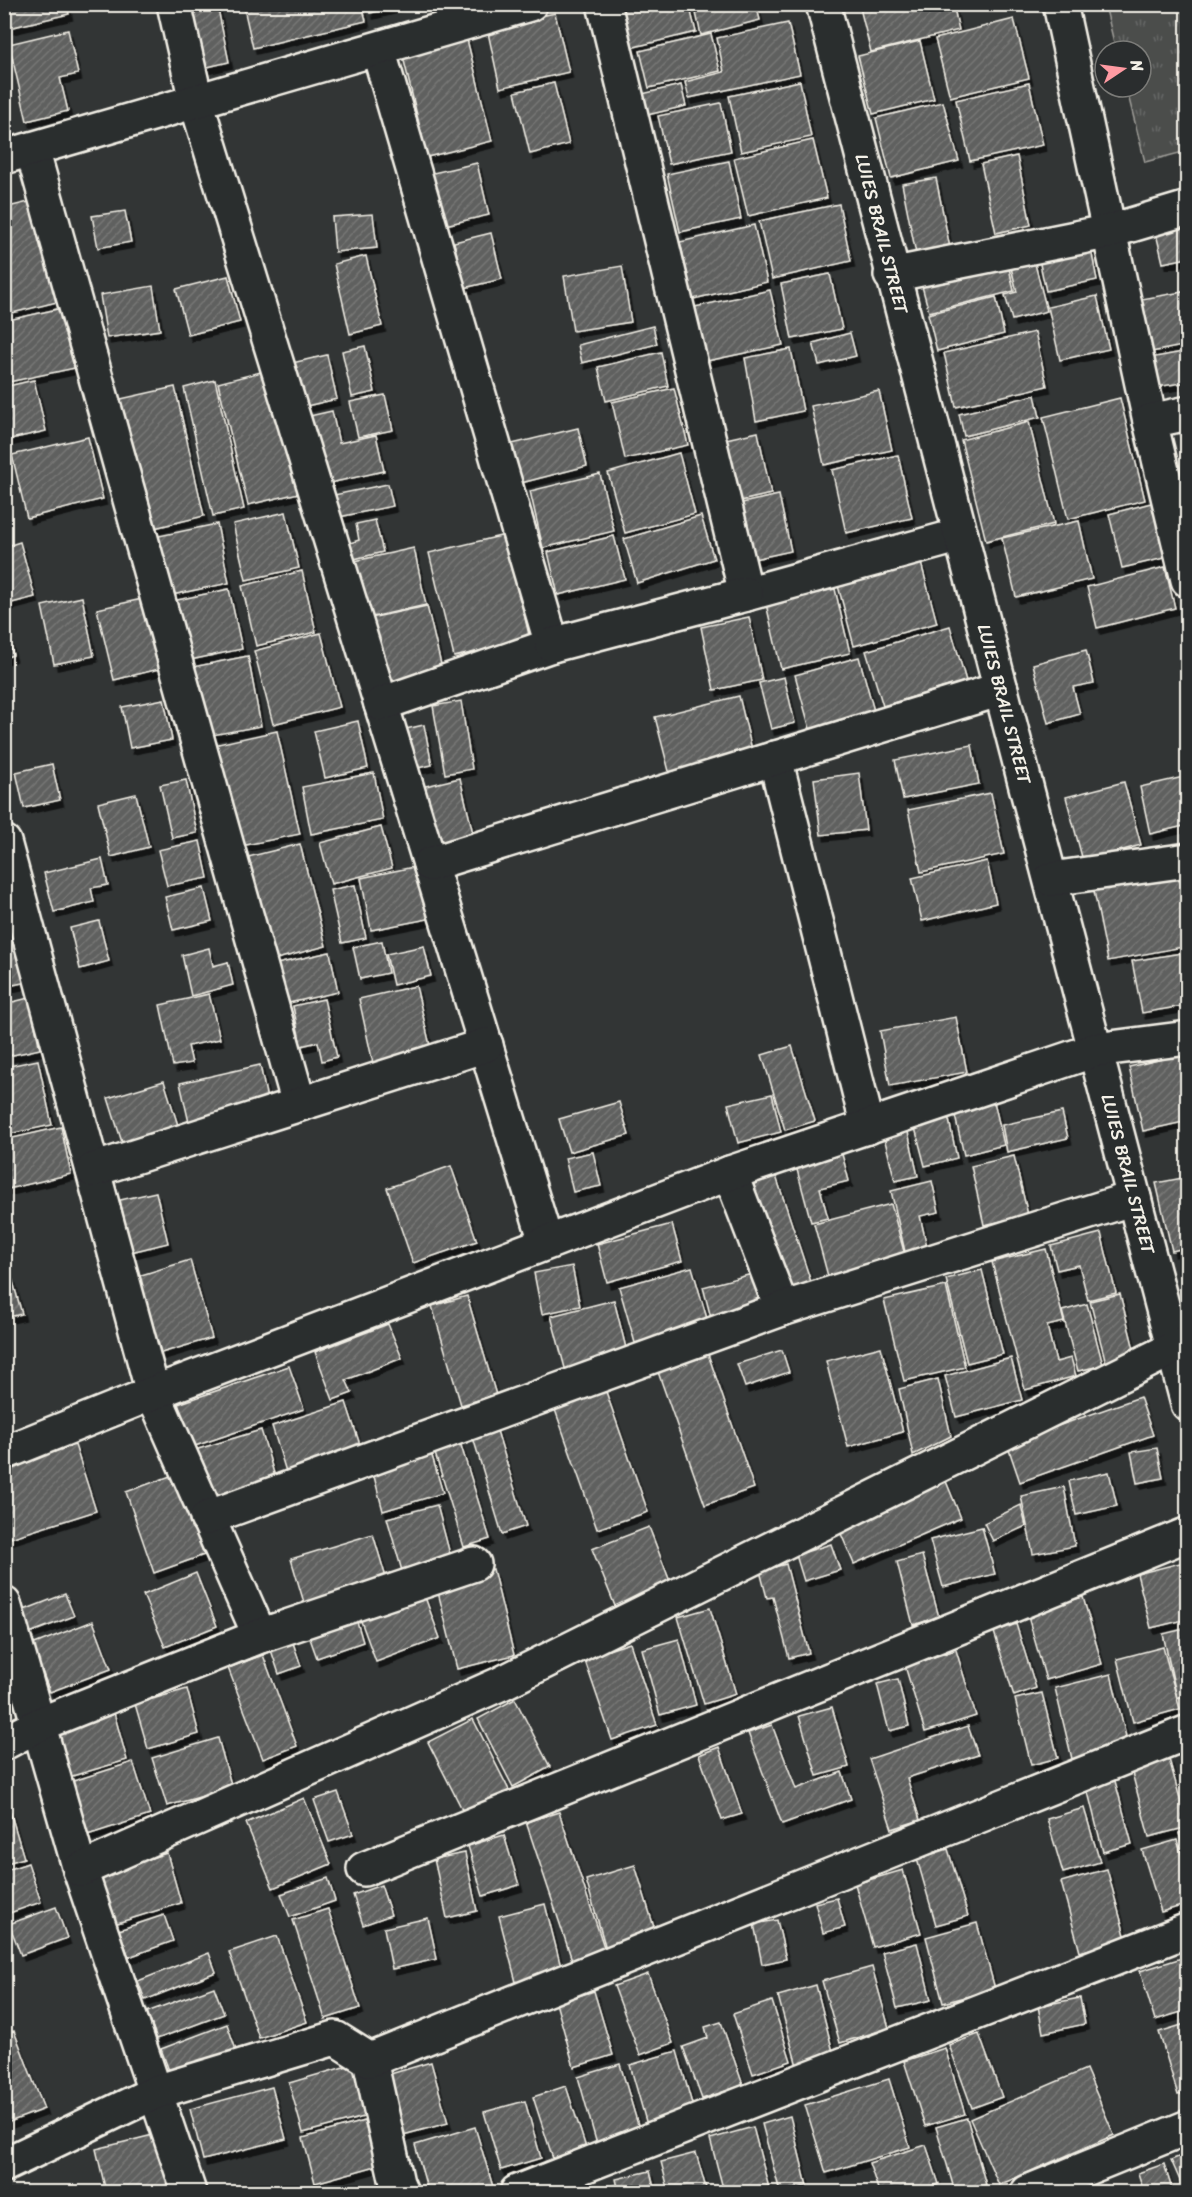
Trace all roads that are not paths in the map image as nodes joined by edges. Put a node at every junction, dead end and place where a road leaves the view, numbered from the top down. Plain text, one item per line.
1 (174, 4) edge
2 (530, 4) edge
3 (604, 4) edge
4 (823, 4) edge
5 (1060, 4) edge
6 (378, 49) junction
7 (196, 101) junction
8 (18, 153) edge
9 (1188, 208) edge
10 (1111, 231) junction
11 (891, 275) junction
12 (1188, 413) edge
13 (1150, 421) junction
14 (961, 535) junction
15 (1188, 580) edge
16 (746, 594) junction
17 (552, 645) junction
18 (1001, 689) junction
19 (381, 704) junction
20 (775, 758) junction
21 (5, 847) edge
22 (1188, 860) edge
23 (430, 864) junction
24 (1051, 879) junction
25 (1188, 1038) edge
26 (486, 1045) junction
27 (1095, 1050) junction
28 (299, 1104) junction
29 (868, 1127) junction
30 (93, 1170) junction
31 (730, 1173) junction
32 (1134, 1198) junction
33 (546, 1242) junction
34 (782, 1310) junction
35 (1180, 1344) edge
36 (153, 1393) junction
37 (1188, 1404) edge
38 (4, 1453) edge
39 (207, 1518) junction
40 (1188, 1534) edge
41 (474, 1564) dead end
42 (4, 1604) edge
43 (260, 1636) junction
44 (40, 1724) junction
45 (1188, 1732) edge
46 (4, 1743) edge
47 (364, 1869) dead end
48 (80, 1870) junction
49 (1188, 1930) edge
50 (370, 2060) junction
51 (156, 2092) junction
52 (1188, 2127) edge
53 (4, 2165) edge
54 (189, 2193) edge
55 (400, 2193) edge
56 (517, 2193) edge
57 (1028, 2193) edge

1 - 7 street
2 - 6 street
3 - 16 street
4 - 11 street, LUIES BRAIL STREET
5 - 10 street
6 - 7 street
6 - 17 street
7 - 8 street
7 - 19 street
8 - 28 street
9 - 10 street
10 - 11 street
10 - 13 street
11 - 14 street, LUIES BRAIL STREET
12 - 13 street
13 - 15 street
14 - 16 street
14 - 18 street, LUIES BRAIL STREET
16 - 17 street
17 - 19 street
18 - 20 street
18 - 24 street, LUIES BRAIL STREET
19 - 23 street
20 - 23 street
20 - 29 street
21 - 30 street
22 - 24 street
23 - 26 street
24 - 27 street, LUIES BRAIL STREET
25 - 27 street
26 - 28 street
26 - 33 street
27 - 29 street
27 - 32 street, LUIES BRAIL STREET
28 - 30 street
29 - 31 street
30 - 36 street
31 - 33 street
31 - 34 street
32 - 34 street
32 - 35 street, LUIES BRAIL STREET
33 - 36 street
34 - 39 street
35 - 37 street, LUIES BRAIL STREET
35 - 48 street
36 - 38 street
36 - 39 street
39 - 43 street
40 - 47 street
41 - 43 street
42 - 44 street
43 - 44 street
44 - 46 street
44 - 48 street
45 - 50 street
48 - 51 street
49 - 56 street
50 - 51 street
50 - 55 street
51 - 53 street
51 - 54 street
52 - 57 street

